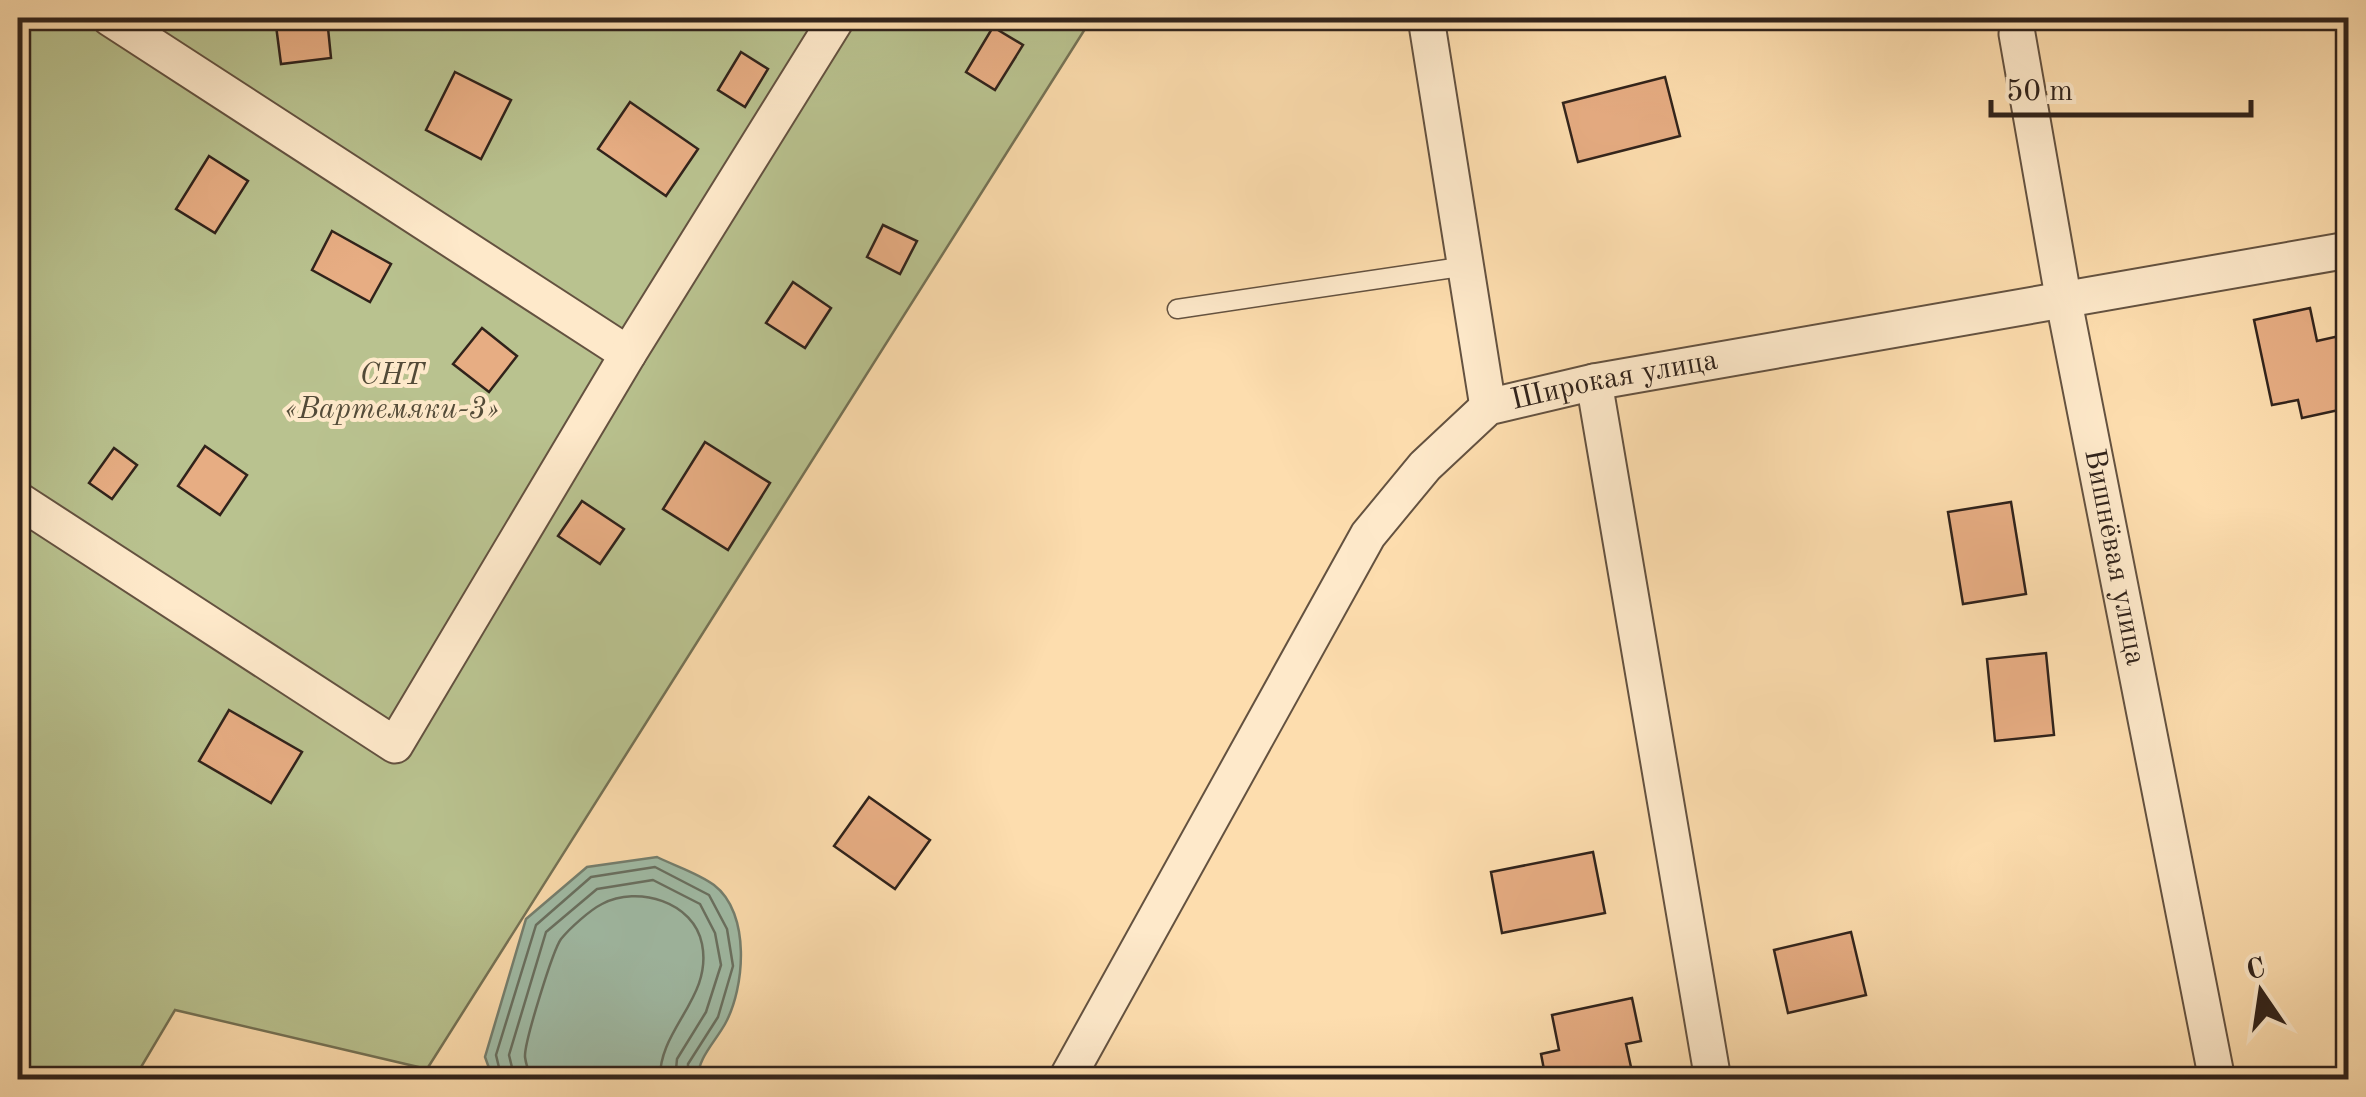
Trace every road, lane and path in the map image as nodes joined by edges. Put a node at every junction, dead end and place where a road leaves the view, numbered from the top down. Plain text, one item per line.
1 (110, 18) edge
2 (837, 18) edge
3 (1426, 18) edge
4 (2017, 34) dead end
5 (2348, 250) edge
6 (1467, 266) junction
7 (2064, 302) junction
8 (1176, 309) dead end
9 (628, 354) junction
10 (1594, 382) junction
11 (1488, 407) junction
12 (18, 500) edge
13 (1066, 1080) edge
14 (1713, 1080) edge
15 (2216, 1080) edge

1 - 9 street
2 - 9 street
3 - 6 street
4 - 7 street, Вишнёвая улица
5 - 7 street, Широкая улица
6 - 8 lane
6 - 11 street
7 - 10 street, Широкая улица
7 - 15 street, Вишнёвая улица
9 - 12 street
10 - 11 street, Широкая улица
10 - 14 street
11 - 13 street, Широкая улица

